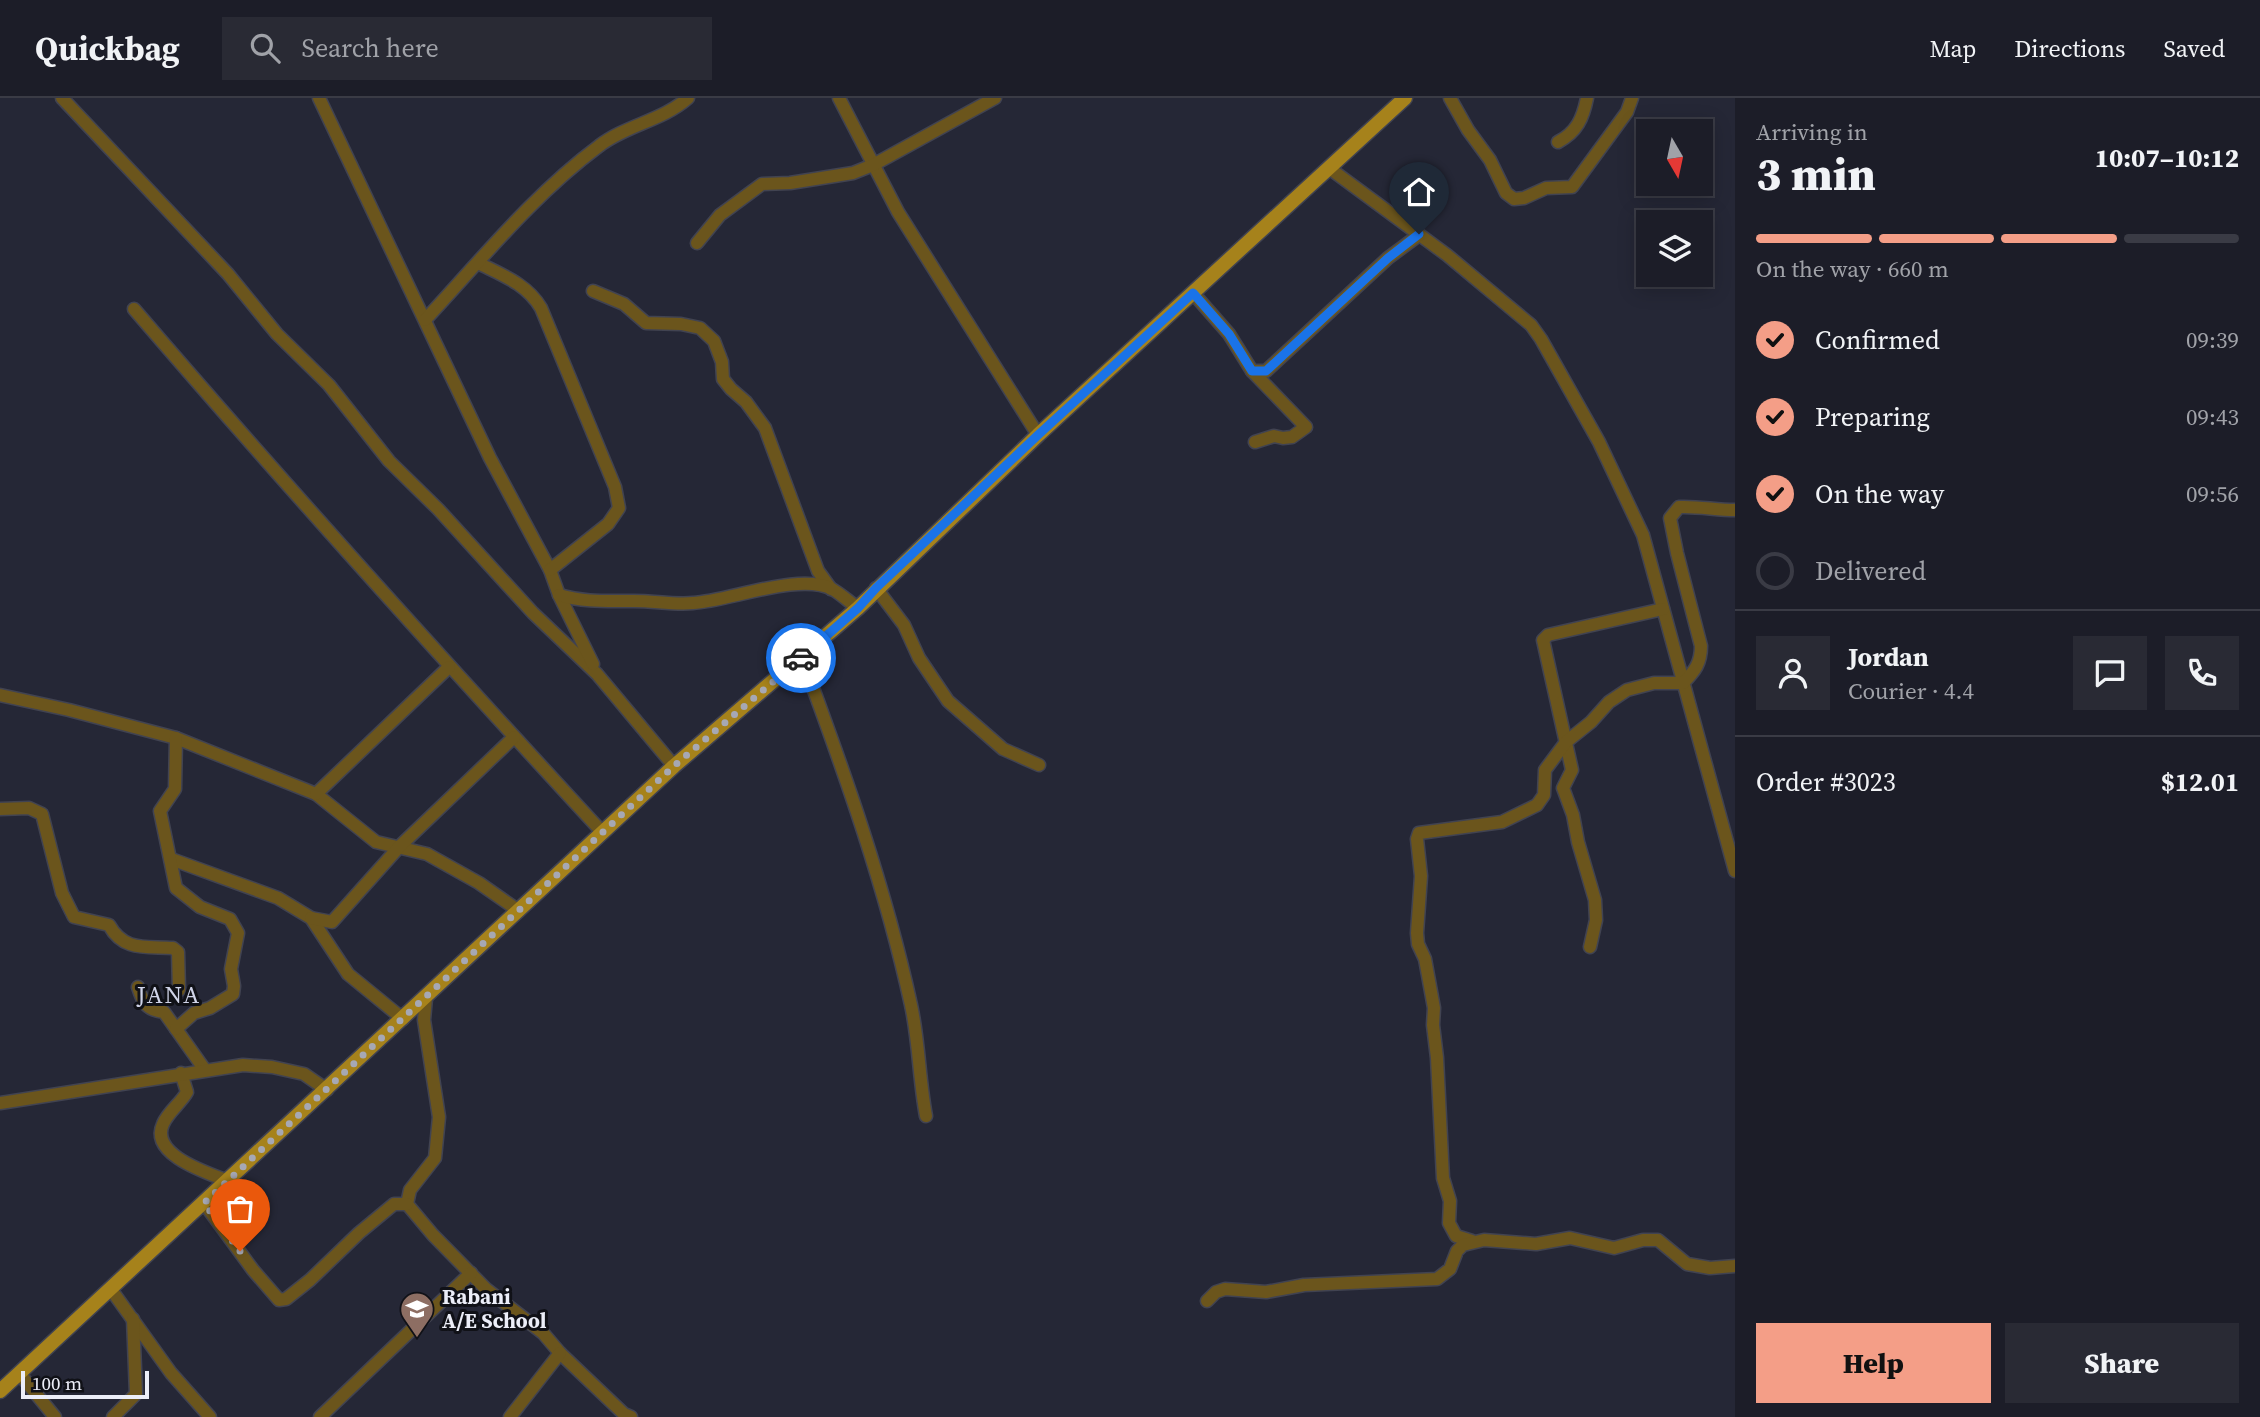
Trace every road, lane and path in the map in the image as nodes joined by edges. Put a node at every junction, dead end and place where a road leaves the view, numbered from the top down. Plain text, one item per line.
1 (62, 98) edge
2 (319, 98) edge
3 (688, 98) edge
4 (838, 98) edge
5 (995, 98) edge
6 (1405, 98) edge
7 (1450, 98) edge
8 (1587, 98) edge
9 (1632, 98) edge
10 (1558, 142) dead end
11 (873, 165) junction
12 (1329, 168) junction
13 (1419, 234) junction
14 (697, 243) dead end
15 (478, 263) junction
16 (593, 291) dead end
17 (1193, 293) junction
18 (134, 309) dead end
19 (425, 320) junction
20 (1252, 371) junction
21 (1038, 435) junction
22 (1255, 442) dead end
23 (1735, 510) edge
24 (550, 570) junction
25 (876, 588) junction
26 (831, 589) junction
27 (559, 595) junction
28 (858, 608) junction
29 (1663, 609) junction
30 (802, 658) junction
31 (449, 667) junction
32 (597, 674) junction
33 (1683, 683) junction
34 (0, 695) edge
35 (514, 737) junction
36 (176, 738) junction
37 (1566, 741) junction
38 (1040, 765) dead end
39 (674, 766) junction
40 (316, 794) junction
41 (0, 809) edge
42 (603, 833) junction
43 (400, 846) junction
44 (171, 859) junction
45 (1735, 871) edge
46 (519, 911) junction
47 (311, 918) junction
48 (1590, 947) dead end
49 (138, 987) dead end
50 (179, 990) dead end
51 (425, 998) junction
52 (403, 1019) junction
53 (176, 1029) junction
54 (205, 1070) junction
55 (181, 1073) junction
56 (327, 1090) junction
57 (0, 1103) edge
58 (926, 1116) dead end
59 (228, 1181) junction
60 (204, 1203) junction
61 (407, 1204) junction
62 (1472, 1241) junction
63 (1735, 1266) edge
64 (471, 1273) junction
65 (110, 1288) junction
66 (1207, 1301) dead end
67 (132, 1319) junction
68 (560, 1353) junction
69 (19, 1373) junction
70 (0, 1391) edge
71 (55, 1417) edge
72 (113, 1417) edge
73 (210, 1417) edge
74 (320, 1417) edge
75 (510, 1417) edge
76 (631, 1417) edge

1 - 32 street
2 - 19 street
3 - 15 street
4 - 11 street
5 - 11 street
6 - 12 main road
7 - 9 street
8 - 10 street
11 - 14 street
11 - 21 street
12 - 13 street
12 - 17 main road
13 - 20 street
13 - 29 street
15 - 19 street
15 - 24 street
16 - 26 street
17 - 20 street
17 - 21 main road
18 - 31 street
19 - 24 street
20 - 22 street
21 - 25 main road
23 - 33 street
24 - 27 street
25 - 28 main road
25 - 38 street
26 - 27 street
26 - 28 street
27 - 32 street
28 - 30 main road
29 - 33 street
29 - 37 street
30 - 39 main road
30 - 58 street
31 - 35 street
31 - 40 street
32 - 39 street
33 - 37 street
33 - 45 street
34 - 36 street
35 - 42 street
35 - 43 street
36 - 40 street
36 - 44 street
37 - 48 street
37 - 62 street
39 - 42 main road
40 - 43 street
41 - 50 street
42 - 46 main road
43 - 46 street
43 - 47 street
44 - 47 street
44 - 53 street
46 - 51 main road
47 - 52 street
49 - 53 street
51 - 52 main road
51 - 61 street
52 - 56 main road
53 - 54 street
54 - 55 street
54 - 56 street
55 - 57 street
55 - 59 street
56 - 59 main road
59 - 60 main road
60 - 61 street
60 - 65 main road
61 - 64 street
62 - 63 street
62 - 66 street
64 - 68 street
64 - 74 street
65 - 67 street
65 - 69 main road
67 - 72 street
67 - 73 street
68 - 75 street
68 - 76 street
69 - 70 main road
69 - 71 street

